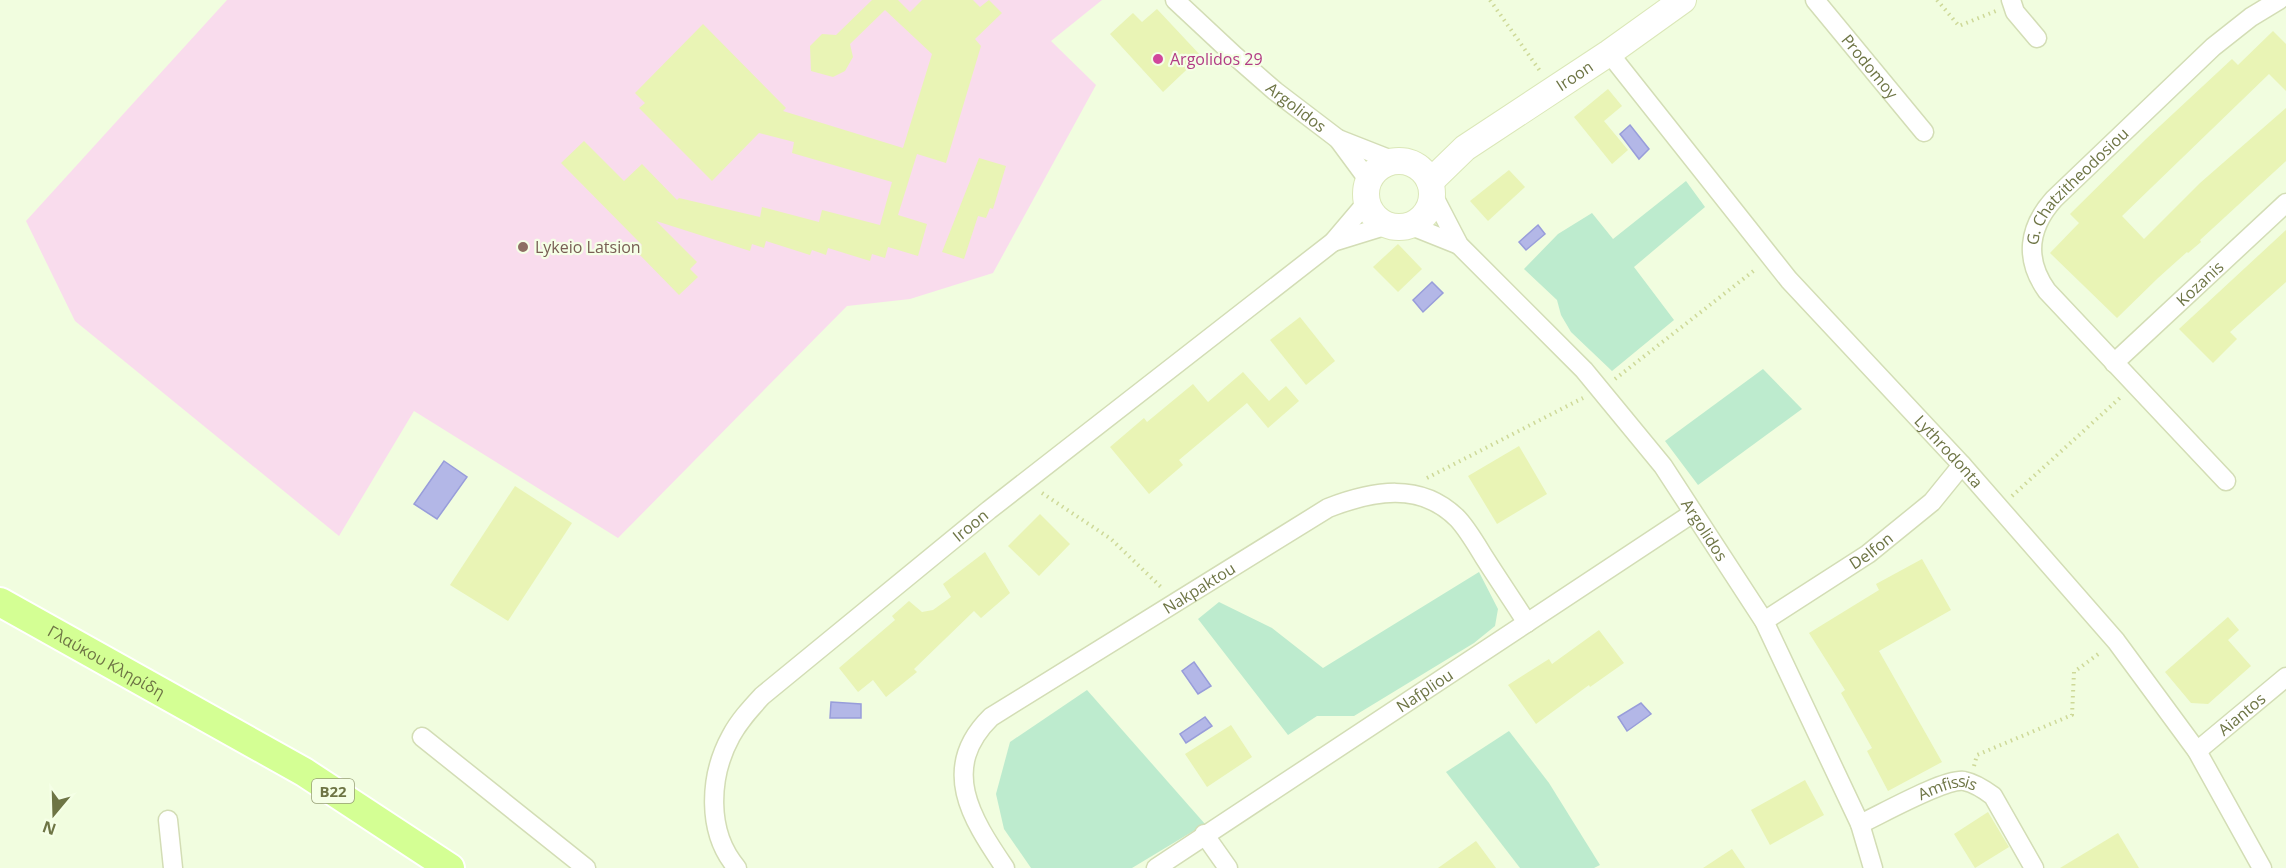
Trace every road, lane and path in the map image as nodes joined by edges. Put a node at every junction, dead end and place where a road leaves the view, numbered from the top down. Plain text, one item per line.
1 (1175, 0) edge
2 (1490, 0) edge
3 (1683, 0) edge
4 (1815, 0) edge
5 (1937, 0) edge
6 (2279, 0) edge
7 (2012, 2) edge
8 (2037, 38) dead end
9 (1609, 53) junction
10 (1553, 89) junction
11 (1924, 132) dead end
12 (1338, 139) junction
13 (1418, 175) junction
14 (1368, 191) junction
15 (2286, 203) edge
16 (1398, 225) junction
17 (1333, 242) junction
18 (1459, 245) junction
19 (2114, 363) junction
20 (2134, 385) junction
21 (1962, 465) junction
22 (2226, 481) dead end
23 (1026, 482) junction
24 (2000, 508) junction
25 (1693, 513) junction
26 (0, 602) edge
27 (1176, 602) junction
28 (1764, 621) junction
29 (1527, 623) junction
30 (2116, 641) junction
31 (2286, 677) edge
32 (211, 721) junction
33 (422, 737) dead end
34 (2198, 751) junction
35 (1970, 783) junction
36 (168, 820) dead end
37 (1860, 824) junction
38 (1204, 834) junction
39 (173, 868) edge
40 (416, 868) edge
41 (450, 868) edge
42 (586, 868) edge
43 (737, 868) edge
44 (1005, 868) edge
45 (1155, 868) edge
46 (1228, 868) edge
47 (1873, 868) edge
48 (2034, 868) edge
49 (2262, 868) edge

1 - 12 street, Argolidos
2 - 10 path
3 - 9 street, Iroon
4 - 11 street, Prodomoy
5 - 7 path
6 - 19 street, G. Chatzitheodosiou
7 - 8 street
9 - 10 street, Iroon
9 - 21 street, Lythrodonta
10 - 13 street, Iroon
12 - 13 street, Argolidos
12 - 14 street, Argolidos
13 - 14 street
13 - 16 street
13 - 18 street, Argolidos
14 - 16 street
14 - 17 street, Iroon
15 - 19 street, Kozanis
16 - 17 street, Iroon
16 - 18 street, Argolidos
17 - 23 street, Iroon
18 - 25 street, Argolidos
19 - 20 street, G. Chatzitheodosiou
20 - 22 street, G. Chatzitheodosiou
20 - 24 path
21 - 24 street, Lythrodonta
21 - 28 street, Delfon
23 - 27 path
23 - 43 street, Iroon
24 - 30 street, Lythrodonta
25 - 28 street, Argolidos
25 - 29 street, Nafpliou
26 - 32 main road, Γλαύκου Κληρίδη / B22
27 - 29 street, Nakpaktou
27 - 44 street, Nakpaktou
28 - 37 street, Argolidos
29 - 38 street, Nafpliou
30 - 34 street, Lythrodonta
30 - 35 path
31 - 34 street, Aiantos
32 - 40 main road, Γλαύκου Κληρίδη / B22
32 - 41 main road, Γλαύκου Κληρίδη / B22
33 - 42 street
34 - 49 street, Lythrodonta
35 - 37 street, Amfissis
35 - 48 street, Amfissis
36 - 39 street
37 - 47 street, Argolidos
38 - 45 street, Nafpliou
38 - 46 street

